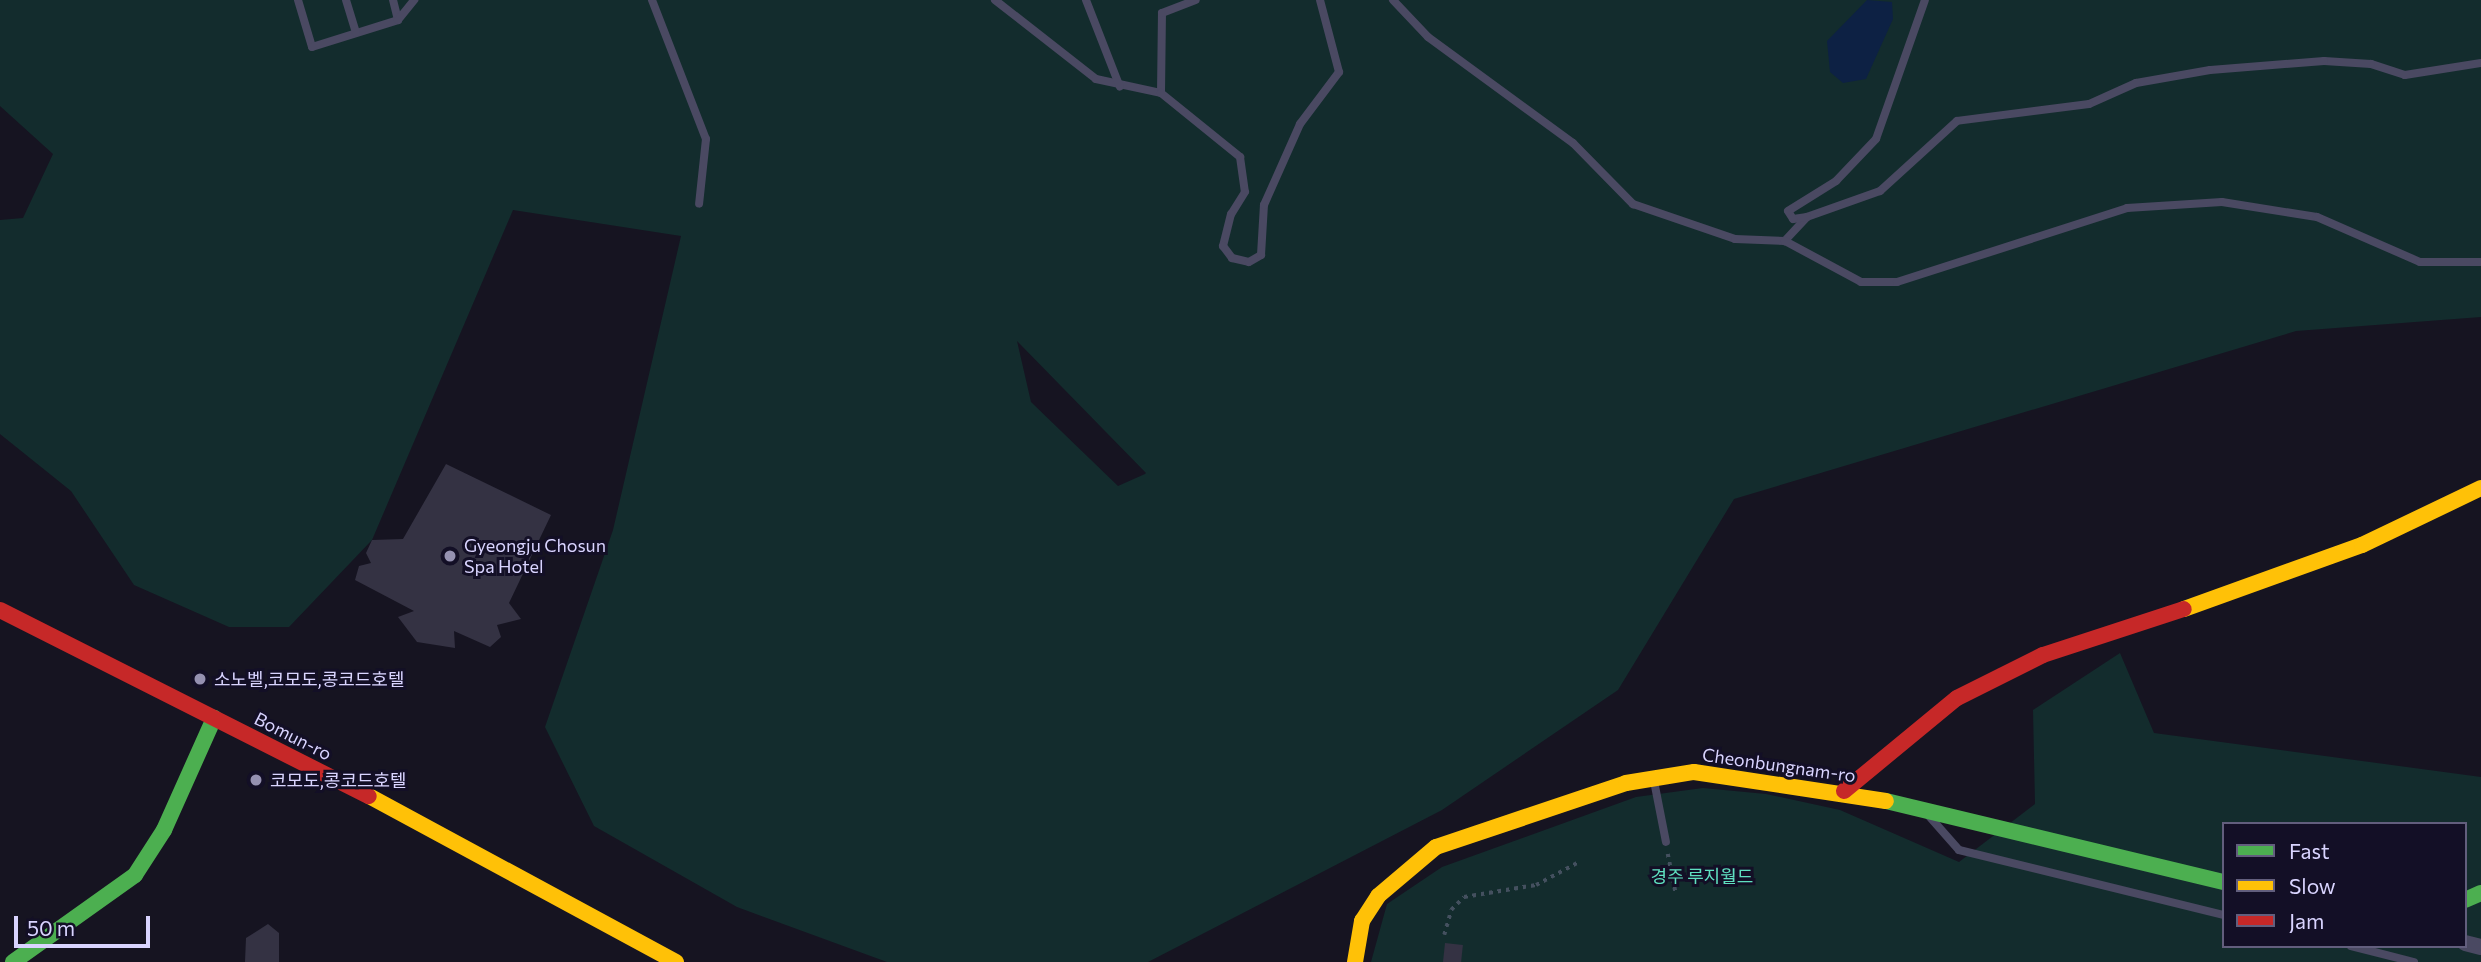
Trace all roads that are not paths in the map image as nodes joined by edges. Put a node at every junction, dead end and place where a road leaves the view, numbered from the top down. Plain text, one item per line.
1 (298, 0) edge
2 (346, 0) edge
3 (393, 0) edge
4 (414, 0) edge
5 (652, 0) edge
6 (995, 0) edge
7 (1086, 0) edge
8 (1196, 0) edge
9 (1320, 0) edge
10 (1393, 0) edge
11 (1925, 0) edge
12 (398, 20) junction
13 (356, 33) junction
14 (2481, 63) edge
15 (1120, 87) junction
16 (1161, 93) junction
17 (699, 204) dead end
18 (1807, 217) junction
19 (1785, 241) junction
20 (2481, 262) edge
21 (2481, 488) edge
22 (0, 610) edge
23 (214, 718) junction
24 (1653, 779) junction
25 (1844, 792) junction
26 (1922, 809) junction
27 (1666, 842) road end
28 (2222, 882) edge
29 (2222, 915) edge
30 (2359, 948) edge
31 (13, 962) edge
32 (676, 962) edge
33 (1355, 962) edge
34 (2414, 962) edge

1 - 13 lane
2 - 13 lane
3 - 12 lane
4 - 12 lane
5 - 17 lane
6 - 15 lane
7 - 15 lane
8 - 16 lane
9 - 16 lane
10 - 19 lane
11 - 18 lane
12 - 13 lane
14 - 18 lane
15 - 16 lane
18 - 19 lane
19 - 20 lane
21 - 25 street
22 - 23 street, Bomun-ro
23 - 31 street
23 - 32 street, Bomun-ro
24 - 25 street, Cheonbungnam-ro
24 - 27 lane
24 - 33 street, Cheonbungnam-ro
25 - 26 street, Cheonbungnam-ro
26 - 28 street, Cheonbungnam-ro
26 - 29 lane
30 - 34 lane

